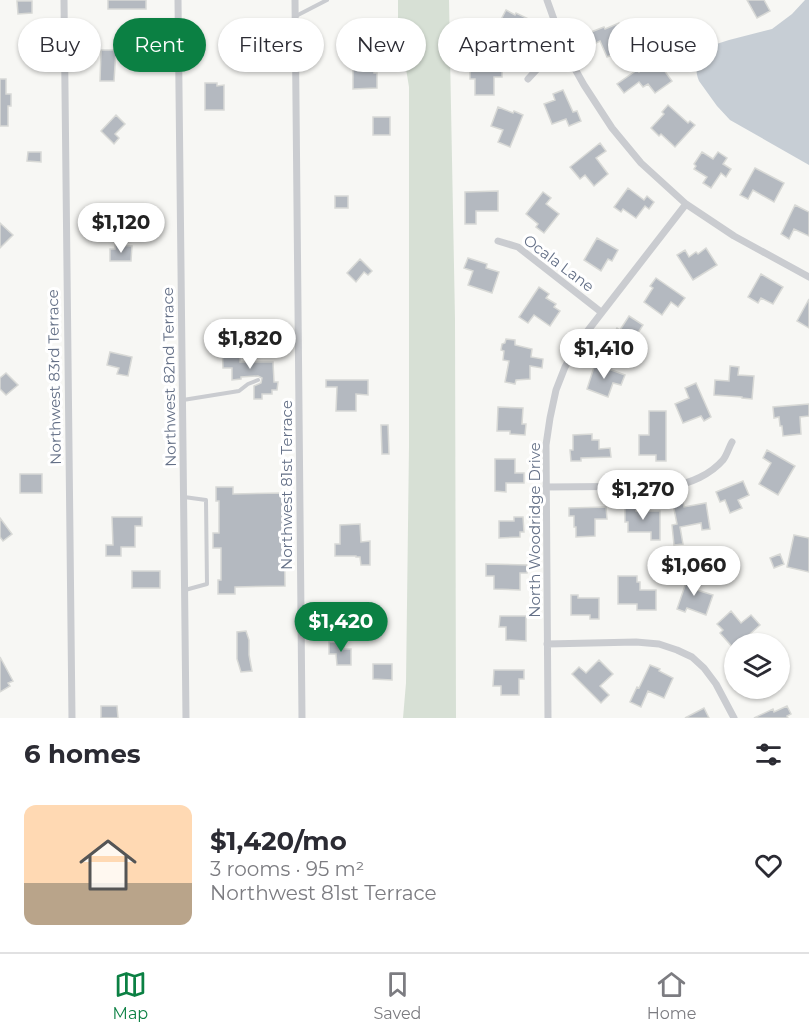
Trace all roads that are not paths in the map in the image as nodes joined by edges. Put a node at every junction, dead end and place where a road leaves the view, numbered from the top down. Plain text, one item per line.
1 (64, 0) edge
2 (178, 0) edge
3 (296, 0) edge
4 (327, 0) edge
5 (547, 0) edge
6 (296, 16) junction
7 (553, 18) edge
8 (534, 72) edge
9 (577, 72) edge
10 (528, 79) dead end
11 (686, 204) junction
12 (498, 241) dead end
13 (809, 277) edge
14 (601, 312) junction
15 (258, 380) dead end
16 (183, 400) junction
17 (732, 442) dead end
18 (546, 487) junction
19 (184, 497) junction
20 (185, 590) junction
21 (548, 644) junction
22 (72, 718) edge
23 (186, 718) edge
24 (302, 718) edge
25 (548, 718) edge
26 (734, 718) edge

1 - 22 street, Northwest 83rd Terrace
2 - 16 street, Northwest 82nd Terrace
3 - 6 street, Northwest 81st Terrace
4 - 6 lane
5 - 7 street
6 - 24 street, Northwest 81st Terrace
8 - 10 street
9 - 11 street
11 - 13 street
11 - 14 street, North Woodridge Drive
12 - 14 street, Ocala Lane
14 - 18 street, North Woodridge Drive
15 - 16 lane
16 - 19 street, Northwest 82nd Terrace
17 - 18 street
18 - 21 street, North Woodridge Drive
19 - 20 street, Northwest 82nd Terrace
19 - 20 lane
20 - 23 street, Northwest 82nd Terrace
21 - 25 street, North Woodridge Drive
21 - 26 street

